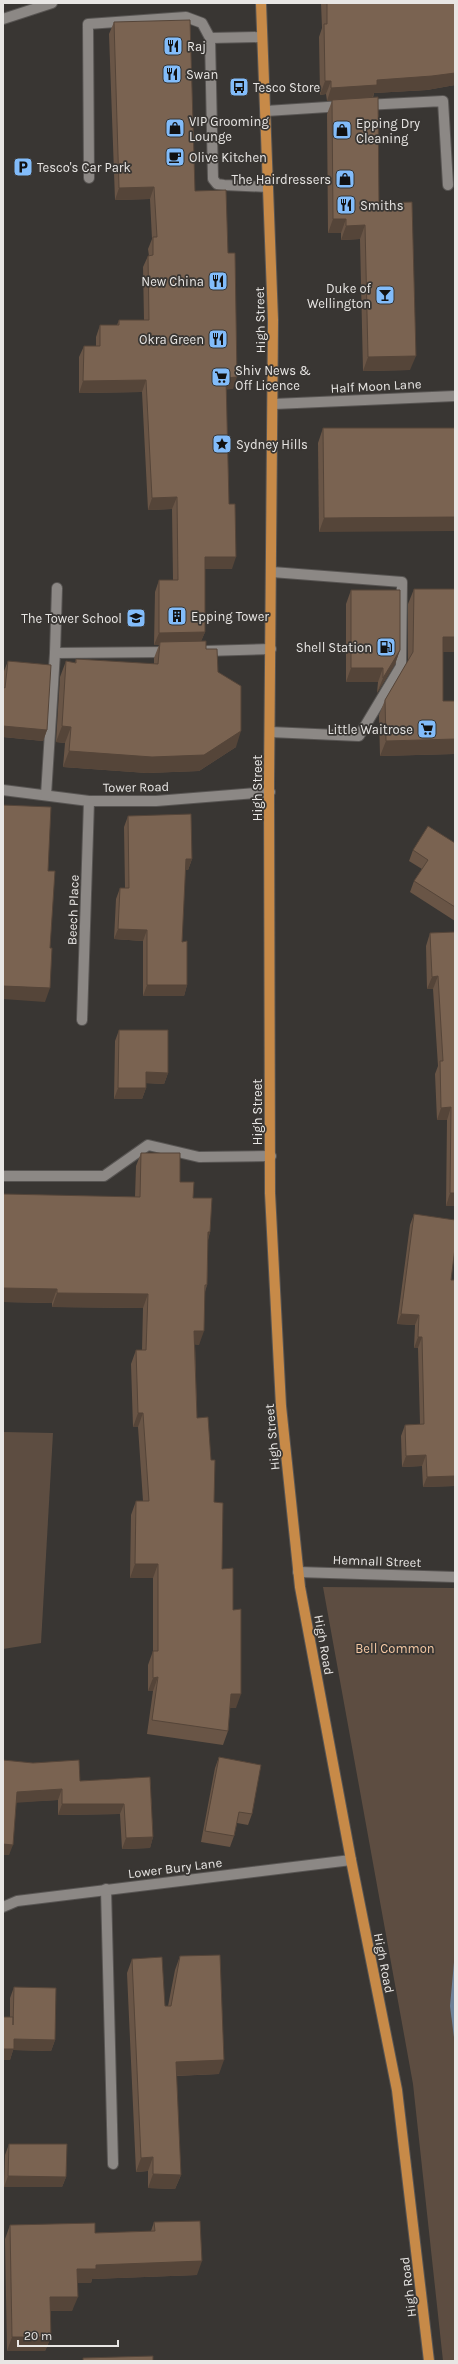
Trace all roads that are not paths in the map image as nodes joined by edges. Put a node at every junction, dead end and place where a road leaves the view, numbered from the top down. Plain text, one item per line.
1 (52, 3) edge
2 (261, 3) edge
3 (3, 19) edge
4 (261, 37) junction
5 (210, 38) junction
6 (266, 111) junction
7 (88, 178) dead end
8 (448, 185) dead end
9 (268, 187) junction
10 (455, 396) edge
11 (274, 404) junction
12 (272, 572) junction
13 (57, 588) dead end
14 (271, 649) junction
15 (194, 651) edge
16 (179, 652) edge
17 (55, 653) junction
18 (270, 732) junction
19 (3, 790) edge
20 (270, 792) junction
21 (46, 795) junction
22 (89, 801) junction
23 (82, 1020) dead end
24 (271, 1156) junction
25 (3, 1176) edge
26 (298, 1572) junction
27 (455, 1576) edge
28 (351, 1860) junction
29 (106, 1889) junction
30 (3, 1907) edge
31 (113, 2164) dead end
32 (429, 2361) edge

1 - 3 street
2 - 4 main road, High Street
4 - 5 street
4 - 6 main road, High Street
5 - 7 street
5 - 9 street
6 - 8 street
6 - 9 main road, High Street
9 - 11 main road, High Street
10 - 11 street, Half Moon Lane
11 - 12 main road, High Street
12 - 14 main road, High Street
12 - 18 street
13 - 17 street
14 - 15 street
14 - 18 main road, High Street
16 - 17 street
17 - 21 street
18 - 20 main road, High Street
19 - 21 street, Tower Road
20 - 22 street, Tower Road
20 - 24 main road, High Street
21 - 22 street, Tower Road
22 - 23 street, Beech Place
24 - 25 street
24 - 26 main road, High Street
26 - 27 street, Hemnall Street
26 - 28 main road, High Road
28 - 29 street, Lower Bury Lane
28 - 32 main road, High Road
29 - 30 street, Lower Bury Lane
29 - 31 street

